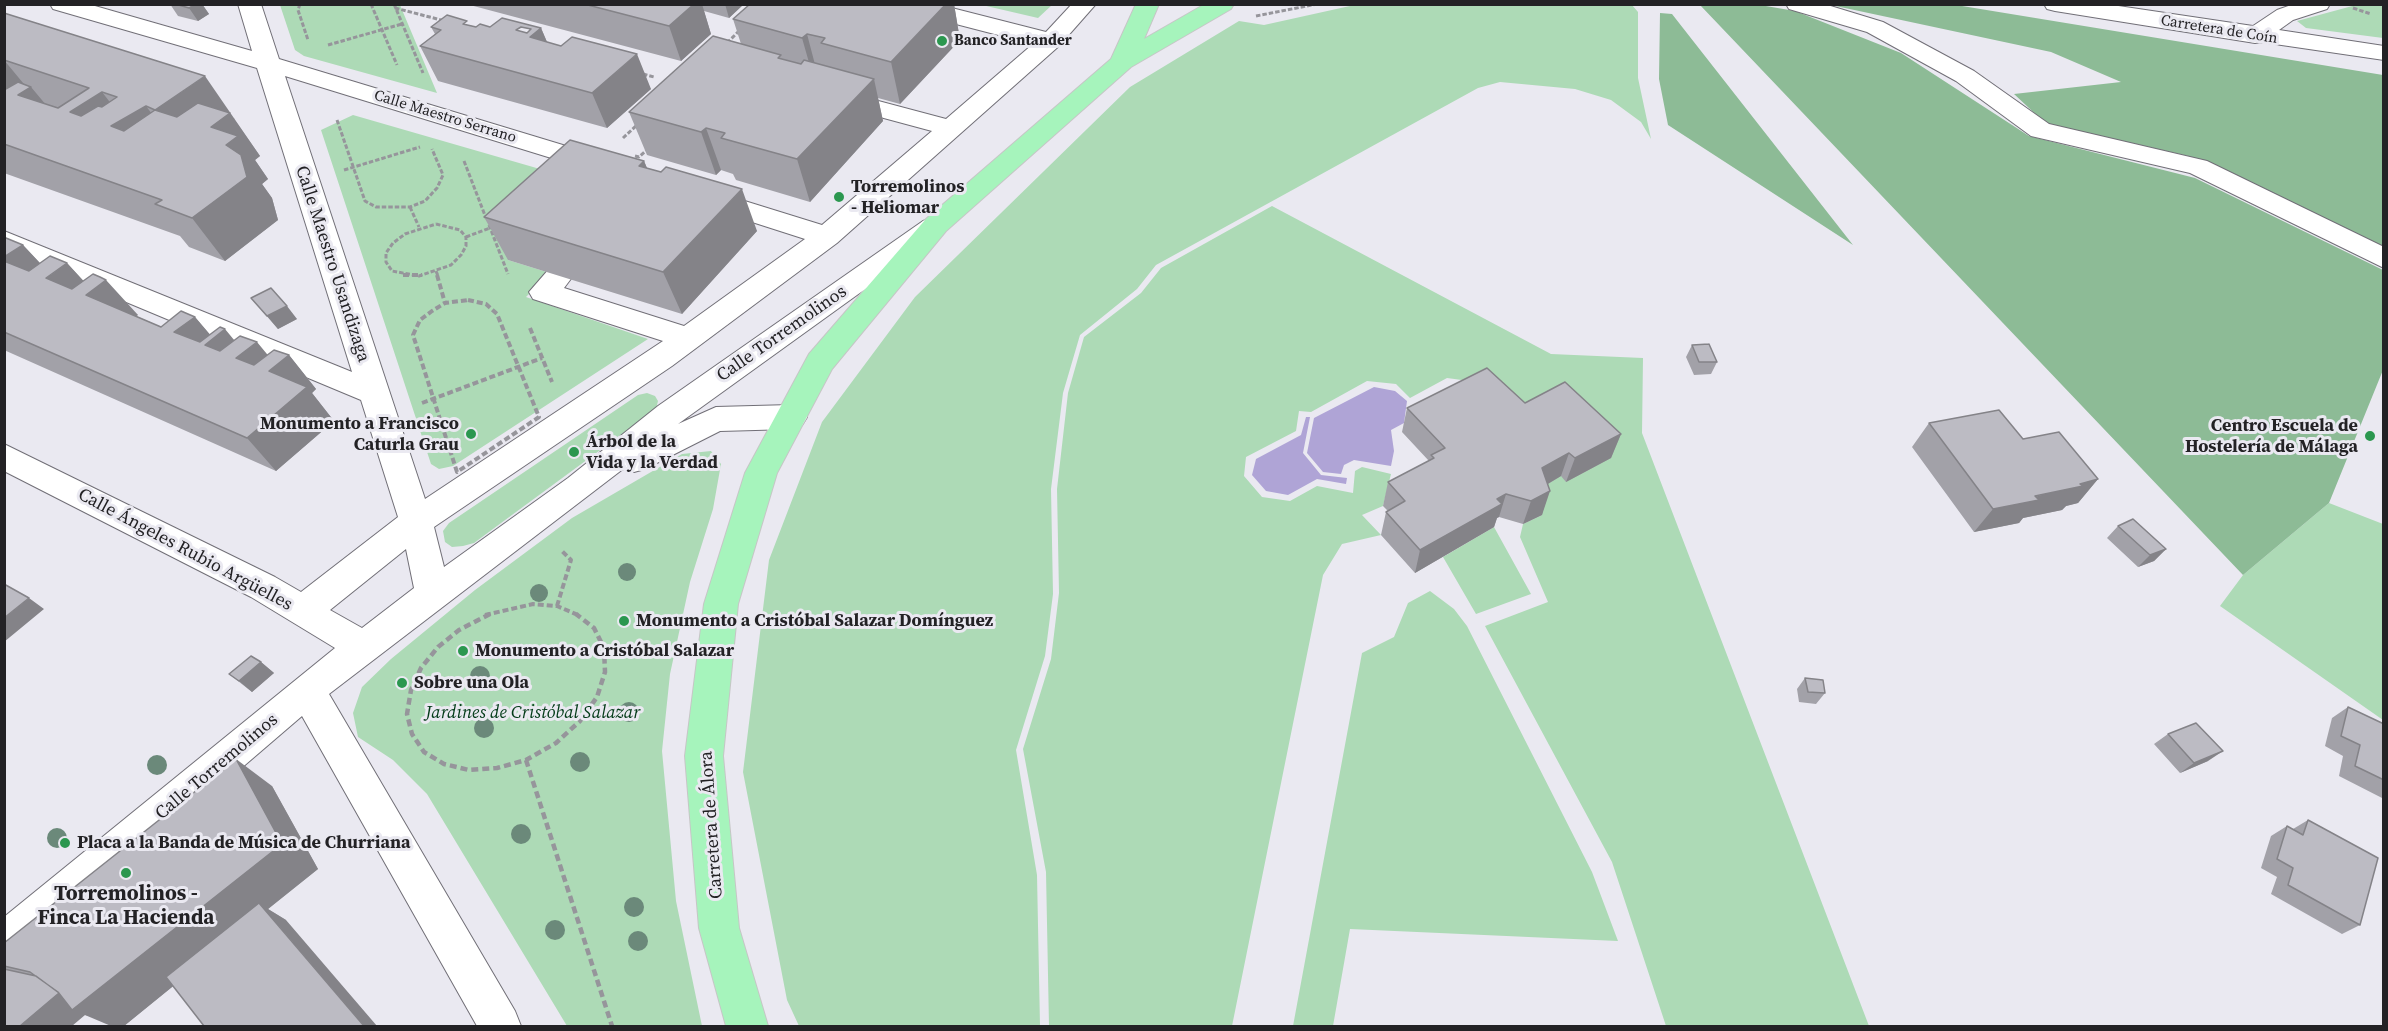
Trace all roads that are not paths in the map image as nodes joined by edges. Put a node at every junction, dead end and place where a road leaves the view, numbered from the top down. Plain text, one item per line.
1 (61, 4) edge
2 (249, 4) edge
3 (906, 4) edge
4 (1085, 4) edge
5 (1148, 4) edge
6 (1797, 4) edge
7 (2055, 4) edge
8 (2319, 4) edge
9 (1223, 5) edge
10 (2255, 36) junction
11 (1051, 41) junction
12 (2384, 53) edge
13 (1122, 62) junction
14 (267, 63) junction
15 (830, 96) edge
16 (949, 128) junction
17 (613, 162) edge
18 (680, 190) edge
19 (936, 225) junction
20 (826, 236) junction
21 (4, 240) edge
22 (2384, 259) edge
23 (559, 276) edge
24 (688, 338) junction
25 (378, 406) junction
26 (791, 417) junction
27 (4, 456) edge
28 (579, 487) junction
29 (416, 522) junction
30 (433, 594) junction
31 (302, 612) junction
32 (363, 647) junction
33 (307, 690) junction
34 (4, 944) edge
35 (500, 1026) edge
36 (747, 1026) edge

1 - 14 street, Calle Maestro Serrano
2 - 14 street, Calle Maestro Usandizaga
3 - 11 street
4 - 11 street
5 - 13 main road, Calle Torremolinos
6 - 22 street
7 - 10 street, Carretera de Coín
8 - 10 street
9 - 13 main road, Calle Torremolinos
10 - 12 street, Carretera de Coín
11 - 16 street
13 - 19 main road, Calle Torremolinos
14 - 17 street, Calle Maestro Serrano
14 - 25 street, Calle Maestro Usandizaga
15 - 16 street
16 - 20 street
18 - 20 street
19 - 26 main road, Carretera de Álora
19 - 28 street, Calle Torremolinos
20 - 24 street
21 - 25 street
23 - 24 street
24 - 29 street
25 - 29 street, Calle Maestro Usandizaga
26 - 28 street
26 - 36 main road, Carretera de Álora
27 - 31 street, Calle Ángeles Rubio Argüelles
28 - 30 street, Calle Torremolinos
29 - 30 street
29 - 31 street
30 - 32 street, Calle Torremolinos
31 - 32 street, Calle Ángeles Rubio Argüelles
32 - 33 street, Calle Torremolinos
33 - 34 street, Calle Torremolinos
33 - 35 street

